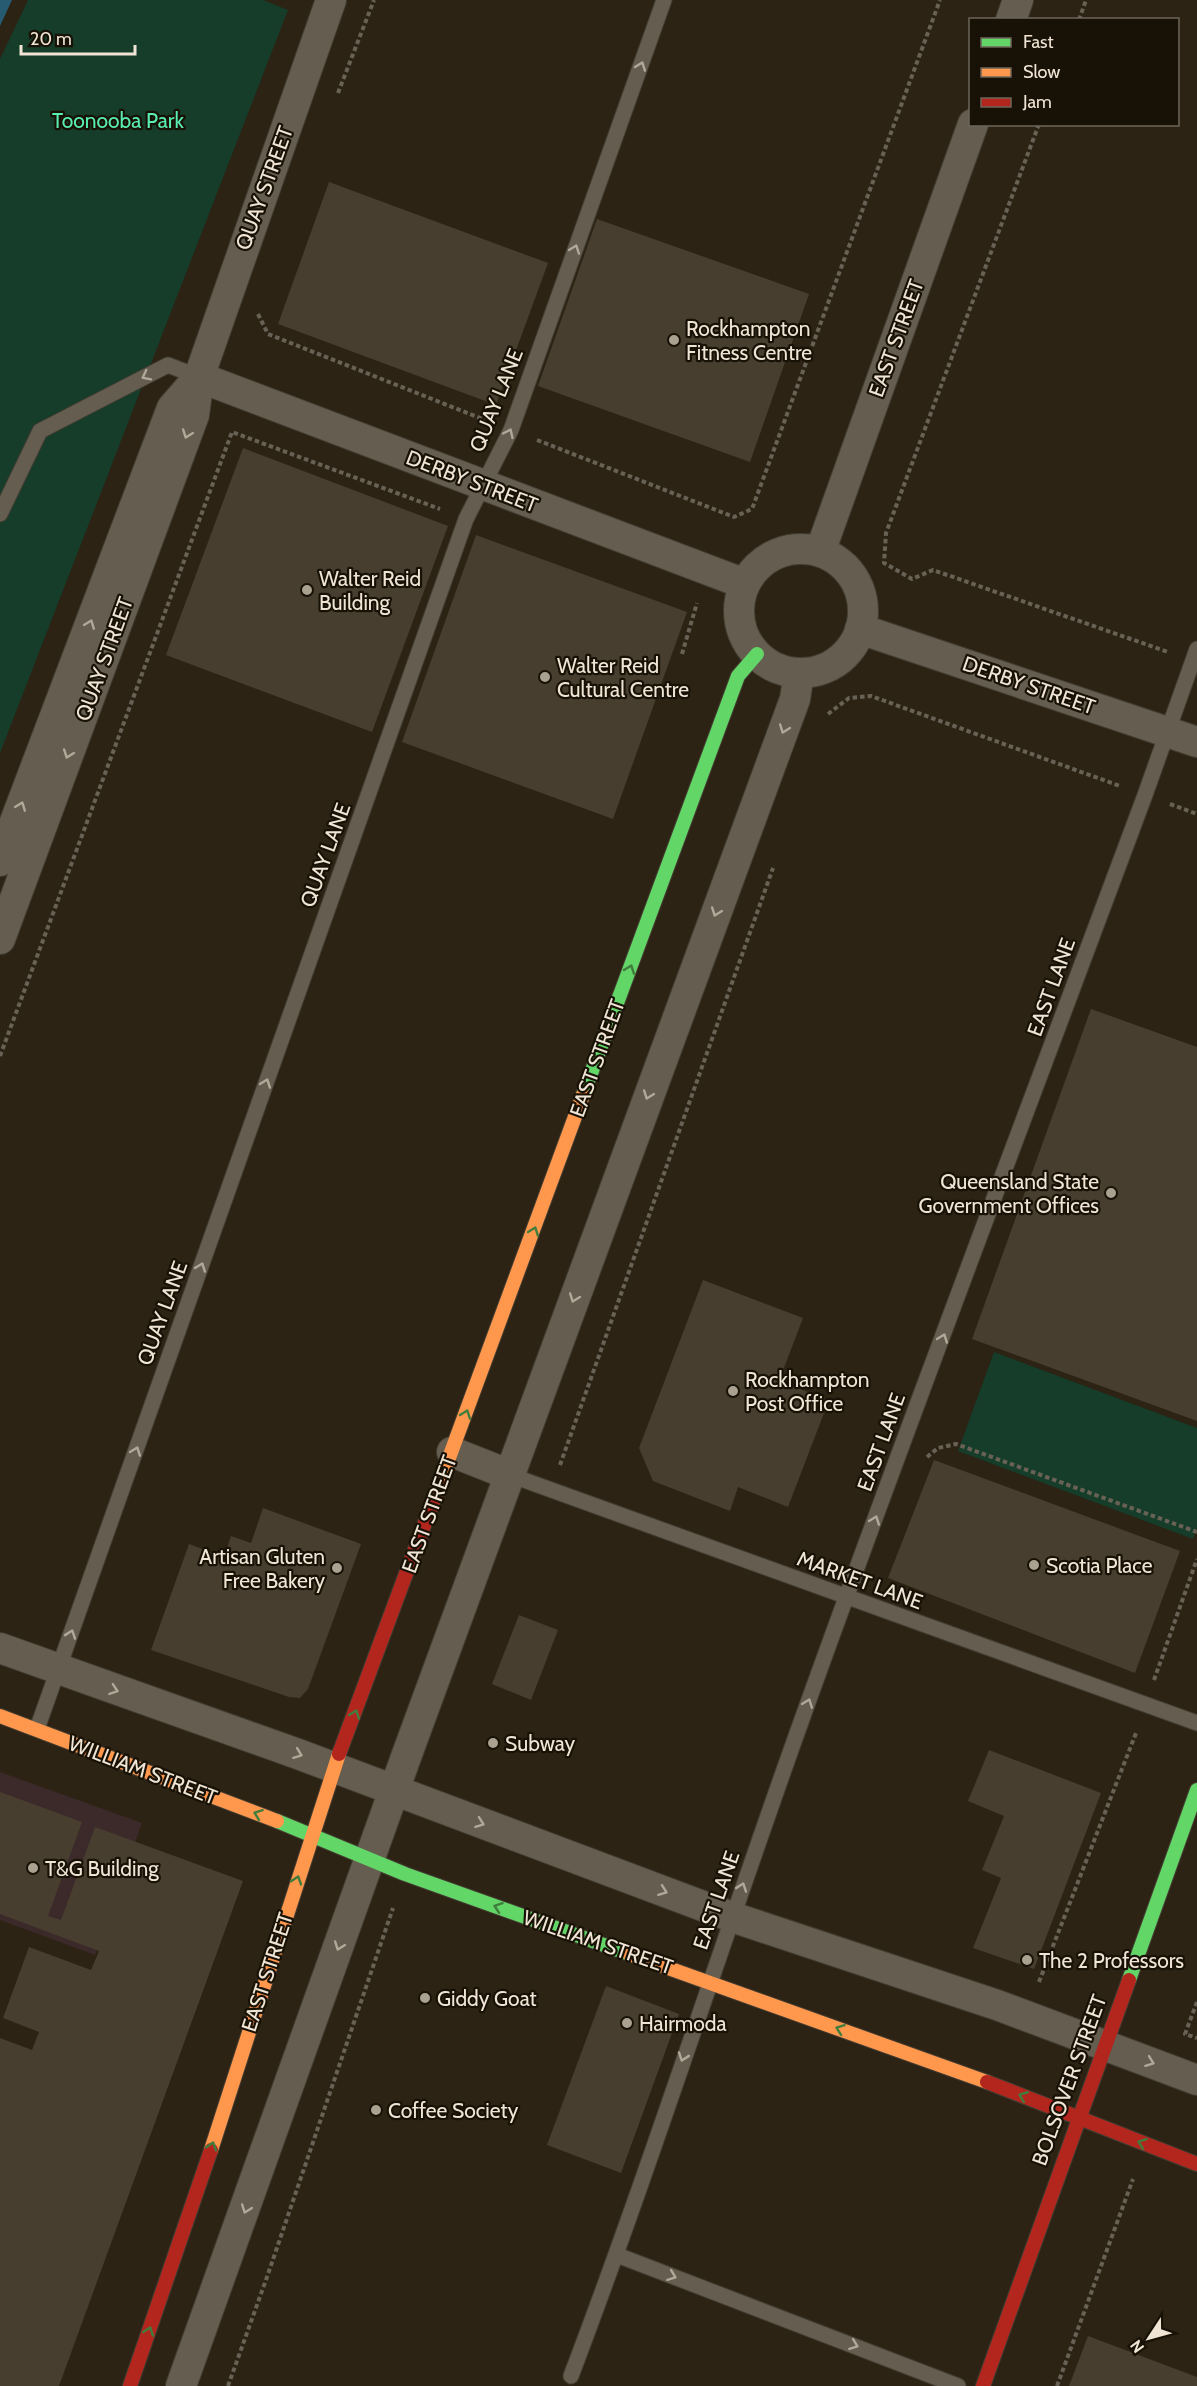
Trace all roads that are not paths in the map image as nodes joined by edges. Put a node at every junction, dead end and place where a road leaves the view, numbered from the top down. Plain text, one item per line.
1 (331, 0) edge
2 (664, 0) edge
3 (1018, 0) edge
4 (1012, 18) edge
5 (972, 126) edge
6 (199, 377) junction
7 (482, 485) junction
8 (0, 514) edge
9 (820, 552) junction
10 (744, 584) junction
11 (860, 628) junction
12 (757, 654) junction
13 (1195, 654) edge
14 (799, 673) junction
15 (1167, 732) junction
16 (1197, 742) edge
17 (0, 861) edge
18 (0, 939) edge
19 (452, 1452) junction
20 (510, 1475) junction
21 (848, 1598) junction
22 (1, 1650) edge
23 (58, 1670) junction
24 (0, 1716) edge
25 (1197, 1723) edge
26 (37, 1729) junction
27 (334, 1769) junction
28 (1197, 1790) edge
29 (394, 1792) junction
30 (313, 1835) junction
31 (369, 1859) junction
32 (732, 1917) junction
33 (709, 1982) junction
34 (1103, 2045) junction
35 (1197, 2080) edge
36 (1077, 2118) junction
37 (1197, 2164) edge
38 (617, 2255) junction
39 (571, 2376) dead end
40 (130, 2386) edge
41 (181, 2386) edge
42 (958, 2386) edge
43 (983, 2386) edge

1 - 6 street, QUAY STREET
7 -> 2 lane, QUAY LANE
3 - 4 street
5 - 9 street, EAST STREET
6 - 7 street, DERBY STREET
6 -> 8 lane
17 -> 6 street, QUAY STREET
6 -> 18 street, QUAY STREET
7 - 10 street, DERBY STREET
23 -> 7 lane, QUAY LANE
9 - 10 street
9 - 11 street
10 - 12 street
11 - 14 street
11 - 15 street, DERBY STREET
12 - 14 street
19 -> 12 street, EAST STREET
13 - 15 lane, EAST LANE
14 -> 20 street
15 - 16 street, DERBY STREET
21 -> 15 lane, EAST LANE
19 - 20 street
27 -> 19 street, EAST STREET
20 - 21 lane, MARKET LANE
20 - 29 street
21 - 25 lane, MARKET LANE
32 -> 21 lane, EAST LANE
22 - 23 street
23 - 26 lane, QUAY LANE
23 -> 27 street
24 - 26 street, WILLIAM STREET
30 -> 26 street, WILLIAM STREET
27 - 29 street
27 - 30 street, EAST STREET
28 - 34 street, BOLSOVER STREET
29 - 31 street
29 -> 32 street
30 - 31 street, WILLIAM STREET
40 -> 30 street, EAST STREET
33 -> 31 street, WILLIAM STREET
31 -> 41 street
32 - 33 lane, EAST LANE
32 - 34 street
36 -> 33 street, WILLIAM STREET
33 -> 38 lane, EAST LANE
34 -> 35 street
34 - 36 street, BOLSOVER STREET
37 -> 36 street, WILLIAM STREET
36 - 43 street, BOLSOVER STREET
38 - 39 lane, EAST LANE
38 -> 42 lane

